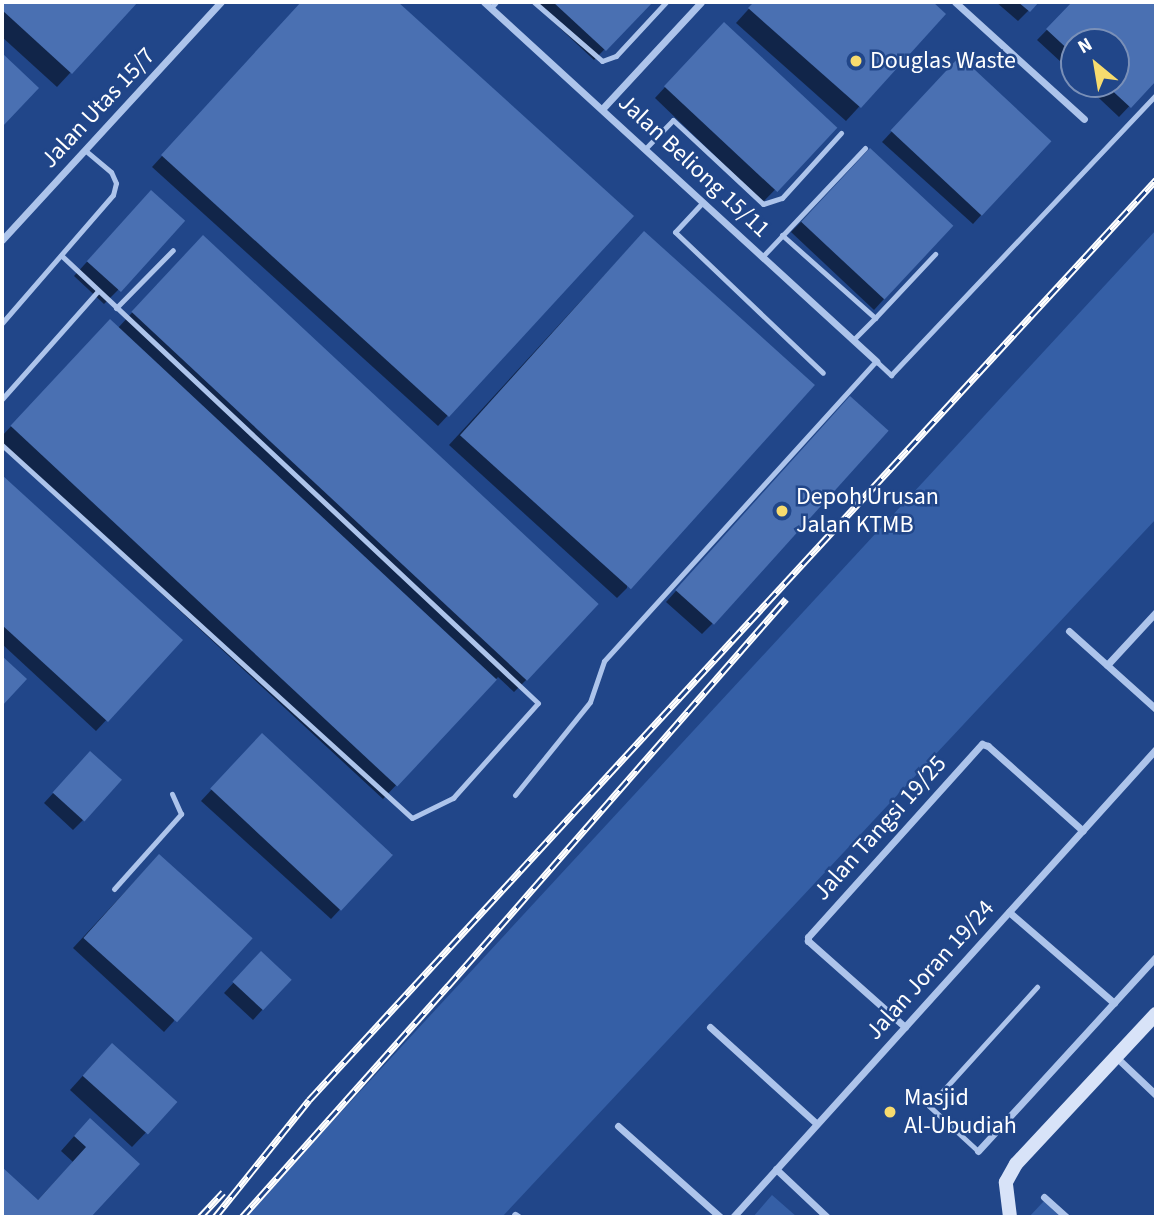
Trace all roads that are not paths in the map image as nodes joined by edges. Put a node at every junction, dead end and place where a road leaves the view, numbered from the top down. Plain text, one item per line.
1 (221, 2) edge
2 (484, 2) edge
3 (534, 2) edge
4 (666, 2) edge
5 (701, 2) edge
6 (955, 2) edge
7 (494, 5) edge
8 (1156, 94) edge
9 (603, 108) junction
10 (1084, 120) dead end
11 (841, 133) dead end
12 (865, 148) dead end
13 (645, 149) junction
14 (85, 150) junction
15 (703, 202) junction
16 (782, 235) junction
17 (2, 240) edge
18 (173, 250) dead end
19 (935, 254) dead end
20 (61, 255) junction
21 (762, 257) junction
22 (98, 291) junction
23 (116, 308) junction
24 (875, 318) junction
25 (2, 323) edge
26 (853, 340) junction
27 (876, 361) junction
28 (823, 373) dead end
29 (2, 399) edge
30 (2, 445) edge
31 (1156, 612) edge
32 (1069, 631) dead end
33 (1107, 665) junction
34 (1156, 709) edge
35 (1156, 749) edge
36 (172, 794) dead end
37 (515, 795) dead end
38 (1083, 831) junction
39 (114, 889) dead end
40 (1009, 912) junction
41 (1156, 957) edge
42 (1037, 987) dead end
43 (1114, 1003) junction
44 (1156, 1014) edge
45 (710, 1027) dead end
46 (905, 1027) junction
47 (1116, 1057) junction
48 (1156, 1095) edge
49 (817, 1124) junction
50 (618, 1126) dead end
51 (978, 1151) joint
52 (776, 1169) junction
53 (1044, 1197) dead end
54 (720, 1217) edge
55 (733, 1217) edge
56 (827, 1217) edge
57 (1010, 1217) edge
58 (1066, 1217) edge

1 - 14 street, Jalan Utas 15/7
2 - 7 street, Jalan Beliong 15/11
3 - 4 lane
5 - 9 street
6 - 10 street
7 - 9 street, Jalan Beliong 15/11
8 - 27 lane
9 - 13 street, Jalan Beliong 15/11
11 - 13 lane
12 - 16 lane
13 - 15 street, Jalan Beliong 15/11
14 - 17 street, Jalan Utas 15/7
14 - 20 lane
15 - 21 street, Jalan Beliong 15/11
15 - 28 lane
16 - 21 lane
16 - 24 lane
18 - 23 lane
19 - 24 lane
20 - 22 lane
20 - 25 lane
21 - 26 street, Jalan Beliong 15/11
22 - 23 lane
22 - 29 lane
23 - 30 lane
24 - 26 lane
26 - 27 street, Jalan Beliong 15/11
27 - 37 lane
31 - 33 street
32 - 33 street
33 - 34 street
35 - 38 street, Jalan Joran 19/24
36 - 39 lane
38 - 40 street, Jalan Joran 19/24
38 - 46 street, Jalan Tangsi 19/25
40 - 43 street
40 - 46 street, Jalan Joran 19/24
41 - 43 street
42 - 51 lane
43 - 51 street
44 - 47 street
45 - 49 street
46 - 49 street, Jalan Joran 19/24
47 - 48 street
47 - 57 street
49 - 52 street, Jalan Joran 19/24
50 - 54 street
52 - 55 street, Jalan Joran 19/24
52 - 56 street
53 - 58 street

